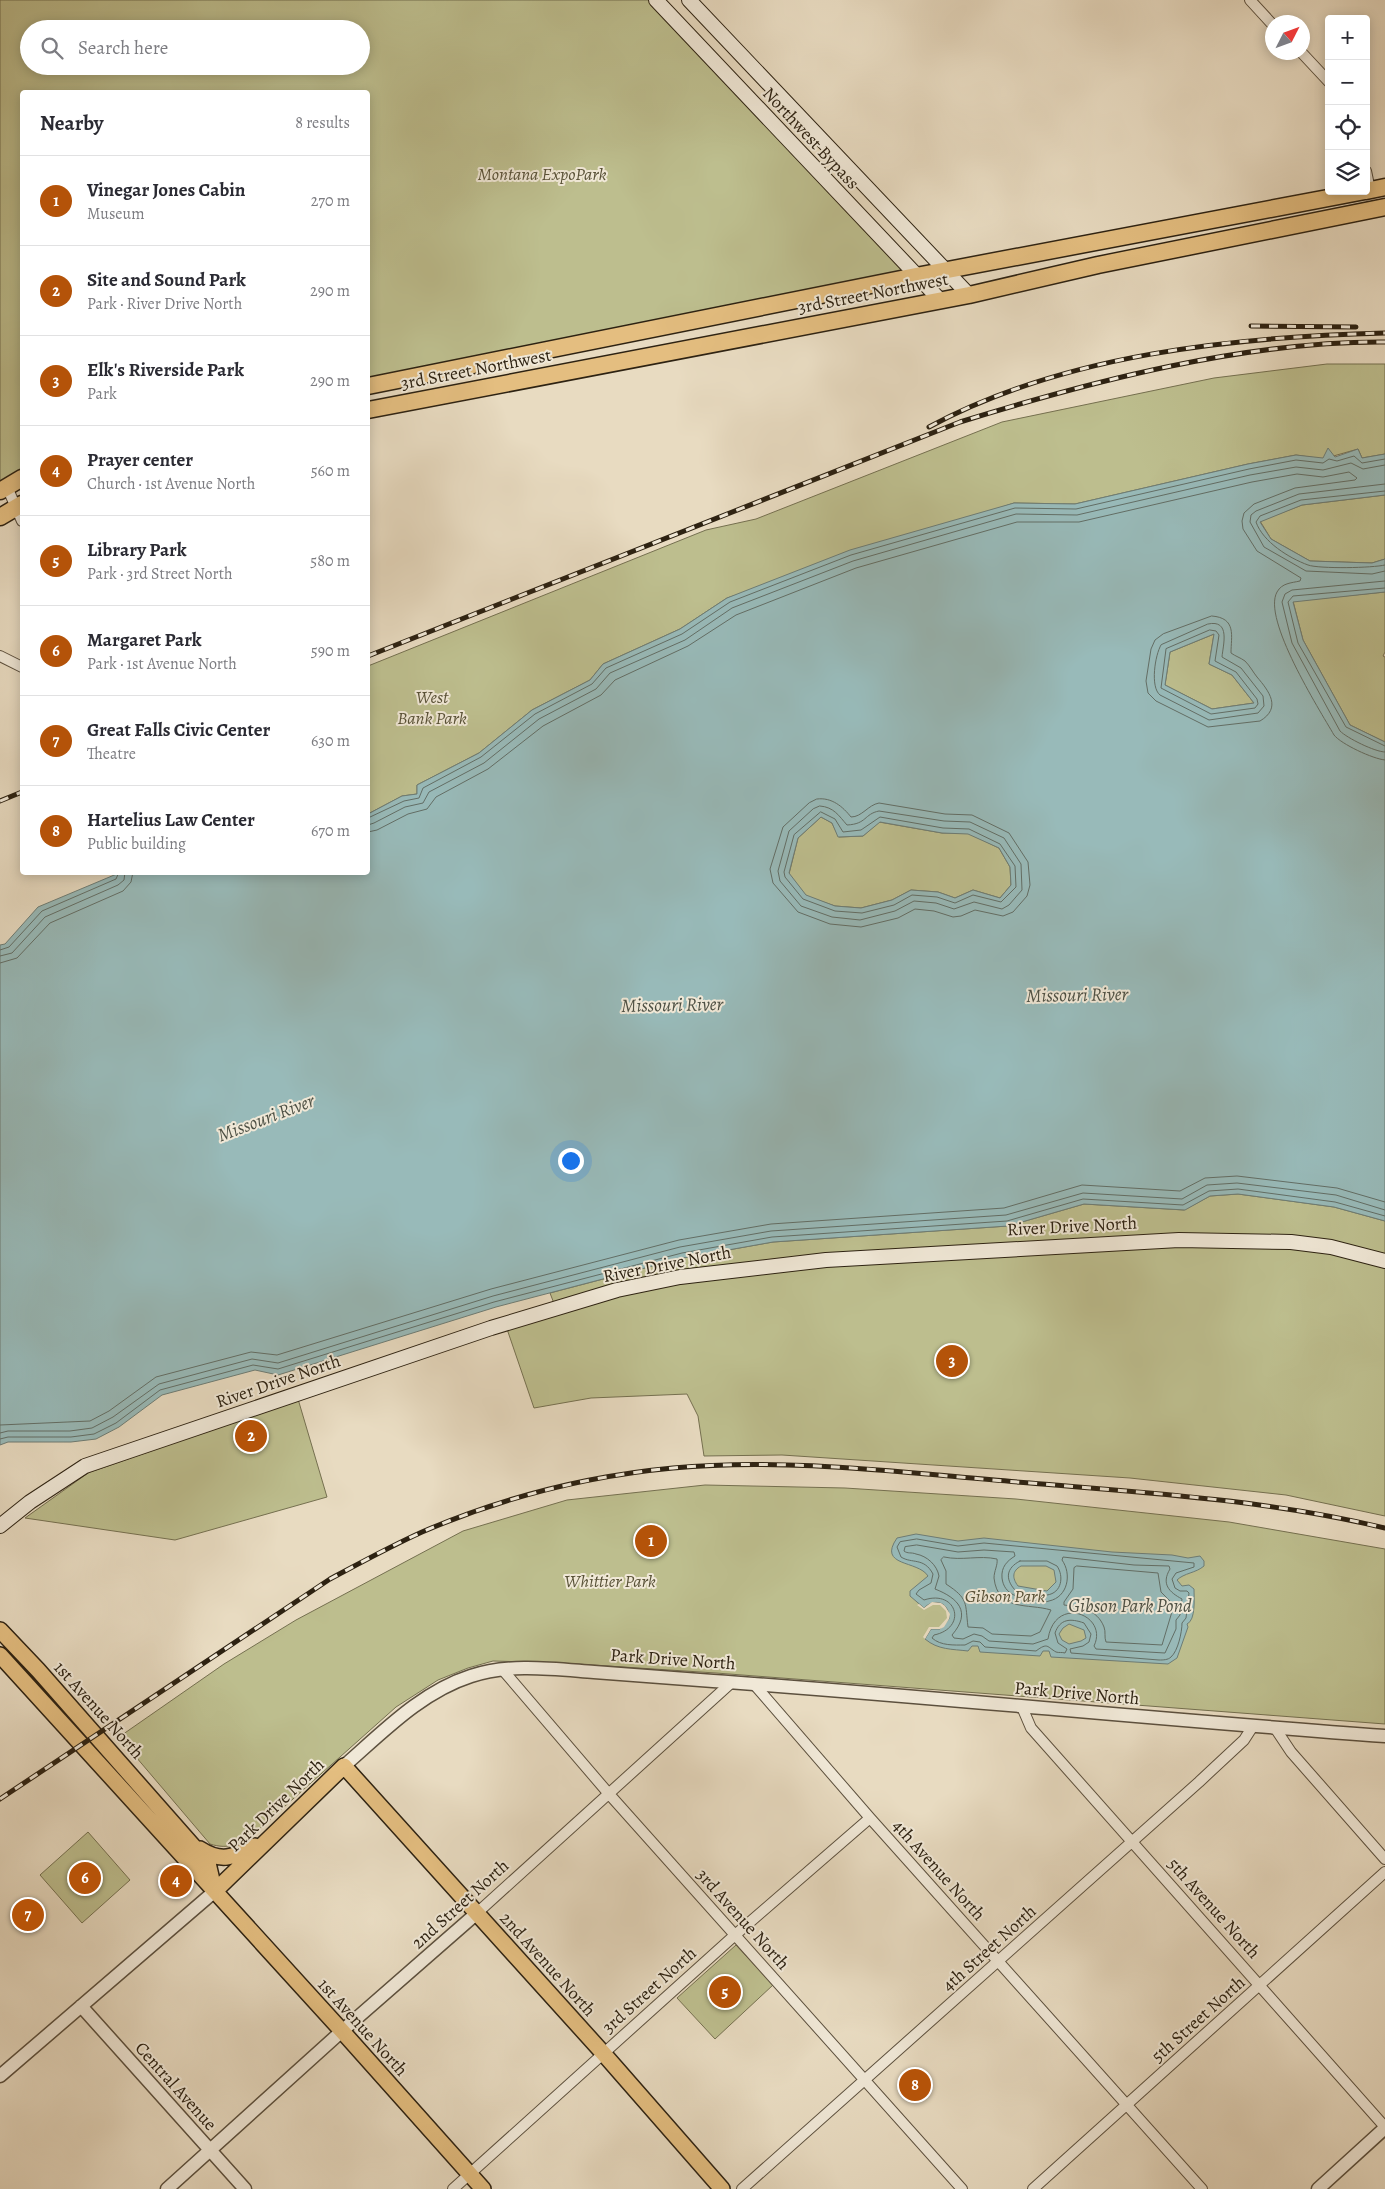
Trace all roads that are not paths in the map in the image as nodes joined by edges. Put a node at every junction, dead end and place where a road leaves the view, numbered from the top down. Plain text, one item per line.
1 (656, 0) edge
2 (689, 0) edge
3 (1250, 0) edge
4 (1265, 16) edge
5 (1308, 60) edge
6 (1325, 78) edge
7 (1372, 190) edge
8 (1380, 209) edge
9 (948, 271) junction
10 (916, 276) junction
11 (969, 294) junction
12 (940, 300) junction
13 (370, 386) edge
14 (370, 410) edge
15 (20, 479) edge
16 (4, 489) edge
17 (20, 511) edge
18 (0, 517) edge
19 (0, 656) edge
20 (20, 666) edge
21 (1385, 1261) edge
22 (0, 1526) edge
23 (0, 1630) edge
24 (0, 1655) edge
25 (502, 1669) junction
26 (732, 1682) junction
27 (753, 1683) junction
28 (1022, 1707) junction
29 (1253, 1726) junction
30 (1275, 1728) junction
31 (1385, 1736) edge
32 (344, 1766) junction
33 (610, 1794) junction
34 (870, 1818) junction
35 (267, 1840) junction
36 (1133, 1841) junction
37 (190, 1843) junction
38 (1385, 1859) edge
39 (1385, 1872) edge
40 (215, 1891) junction
41 (477, 1913) junction
42 (735, 1935) junction
43 (999, 1961) junction
44 (1260, 1984) junction
45 (81, 2006) junction
46 (342, 2031) junction
47 (603, 2053) junction
48 (0, 2076) edge
49 (866, 2080) junction
50 (1128, 2104) junction
51 (1385, 2128) edge
52 (211, 2150) junction
53 (469, 2174) junction
54 (167, 2189) edge
55 (245, 2189) edge
56 (453, 2189) edge
57 (482, 2189) edge
58 (722, 2189) edge
59 (742, 2189) edge
60 (962, 2189) edge
61 (1033, 2189) edge
62 (1202, 2189) edge
63 (1318, 2189) edge

1 - 10 main road, Northwest Bypass
2 - 9 main road, Northwest Bypass
3 - 4 street
5 - 6 street
7 - 8 street
7 - 9 highway, 3rd Street Northwest
8 - 11 highway, 3rd Street Northwest
9 - 10 highway, 3rd Street Northwest
9 - 11 main road, Northwest Bypass
10 - 12 main road, Northwest Bypass
10 - 13 highway, 3rd Street Northwest
11 - 12 highway, 3rd Street Northwest
12 - 14 highway, 3rd Street Northwest
15 - 16 highway
16 - 17 street
17 - 18 highway
19 - 20 street
21 - 22 main road, River Drive North
23 - 37 main road, 1st Avenue North
24 - 40 main road, 1st Avenue North
25 - 26 street, Park Drive North
25 - 32 street, Park Drive North
25 - 33 street, 3rd Avenue North
26 - 27 street, Park Drive North
26 - 33 street, 2nd Street North
27 - 28 street, Park Drive North
27 - 34 street, 4th Avenue North
28 - 29 street, Park Drive North
28 - 36 street, 5th Avenue North
29 - 30 street, Park Drive North
29 - 36 street, 4th Street North
30 - 31 street, Park Drive North
30 - 38 street
32 - 35 main road, Park Drive North
32 - 41 main road, 2nd Avenue North
33 - 41 street, 2nd Street North
33 - 42 street, 3rd Avenue North
34 - 42 street, 3rd Street North
34 - 43 street, 4th Avenue North
35 - 37 main road
35 - 40 main road, Park Drive North
36 - 43 street, 4th Street North
36 - 44 street, 5th Avenue North
37 - 40 main road, 1st Avenue North
39 - 44 street, 5th Street North
40 - 45 street, Park Drive North
40 - 46 main road, 1st Avenue North
41 - 46 street, 2nd Street North
41 - 47 main road, 2nd Avenue North
42 - 47 street, 3rd Street North
42 - 49 street, 3rd Avenue North
43 - 49 street, 4th Street North
43 - 50 street, 4th Avenue North
44 - 50 street, 5th Street North
44 - 51 street, 5th Avenue North
45 - 48 street, Park Drive North
45 - 52 street, Central Avenue
46 - 52 street, 2nd Street North
46 - 53 main road, 1st Avenue North
47 - 53 street, 3rd Street North
47 - 58 main road, 2nd Avenue North
49 - 59 street, 4th Street North
49 - 60 street, 3rd Avenue North
50 - 61 street, 5th Street North
50 - 62 street, 4th Avenue North
51 - 63 street
52 - 54 street, 2nd Street North
52 - 55 street, Central Avenue
53 - 56 street, 3rd Street North
53 - 57 main road, 1st Avenue North

